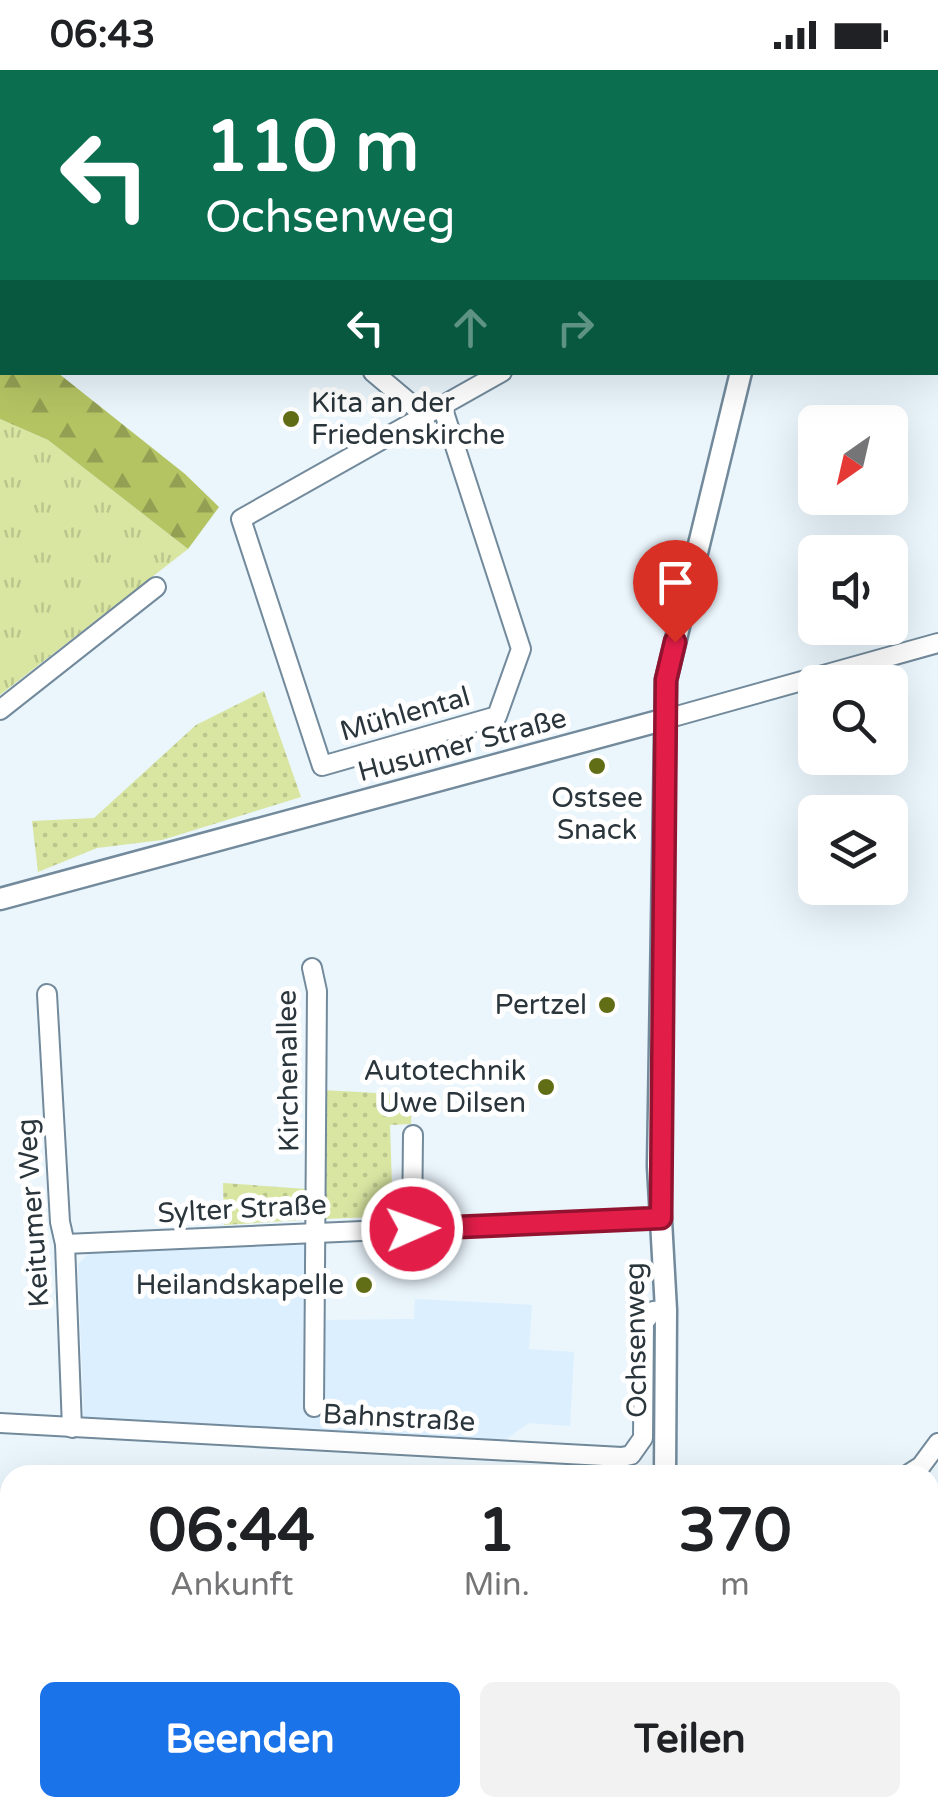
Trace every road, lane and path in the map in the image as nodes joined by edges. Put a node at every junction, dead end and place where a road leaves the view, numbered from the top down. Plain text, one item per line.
1 (377, 375) edge
2 (497, 375) edge
3 (740, 375) edge
4 (442, 406) junction
5 (424, 415) junction
6 (156, 587) dead end
7 (938, 643) edge
8 (0, 710) edge
9 (666, 719) junction
10 (0, 899) edge
11 (312, 968) dead end
12 (47, 994) dead end
13 (413, 1136) dead end
14 (661, 1218) junction
15 (412, 1229) junction
16 (317, 1233) junction
17 (65, 1244) junction
18 (666, 1310) junction
19 (314, 1407) dead end
20 (0, 1423) edge
21 (72, 1428) junction
22 (938, 1443) edge
23 (665, 1465) edge
24 (923, 1465) edge

1 - 5 street
2 - 4 street
3 - 9 main road, Ochsenweg
4 - 5 street
4 - 5 street, Mühlental
6 - 8 street
7 - 9 street, Husumer Straße
9 - 10 main road, Husumer Straße
9 - 14 main road, Ochsenweg
11 - 16 street, Kirchenallee
12 - 17 street, Keitumer Weg
13 - 15 street
14 - 15 street, Sylter Straße
14 - 18 main road, Ochsenweg
15 - 16 street, Sylter Straße
16 - 17 street, Sylter Straße
16 - 19 street, Kirchenallee
17 - 21 street, Keitumer Weg
18 - 21 street, Bahnstraße
18 - 23 main road, Ochsenweg
20 - 21 street, Bahnstraße
22 - 24 street

